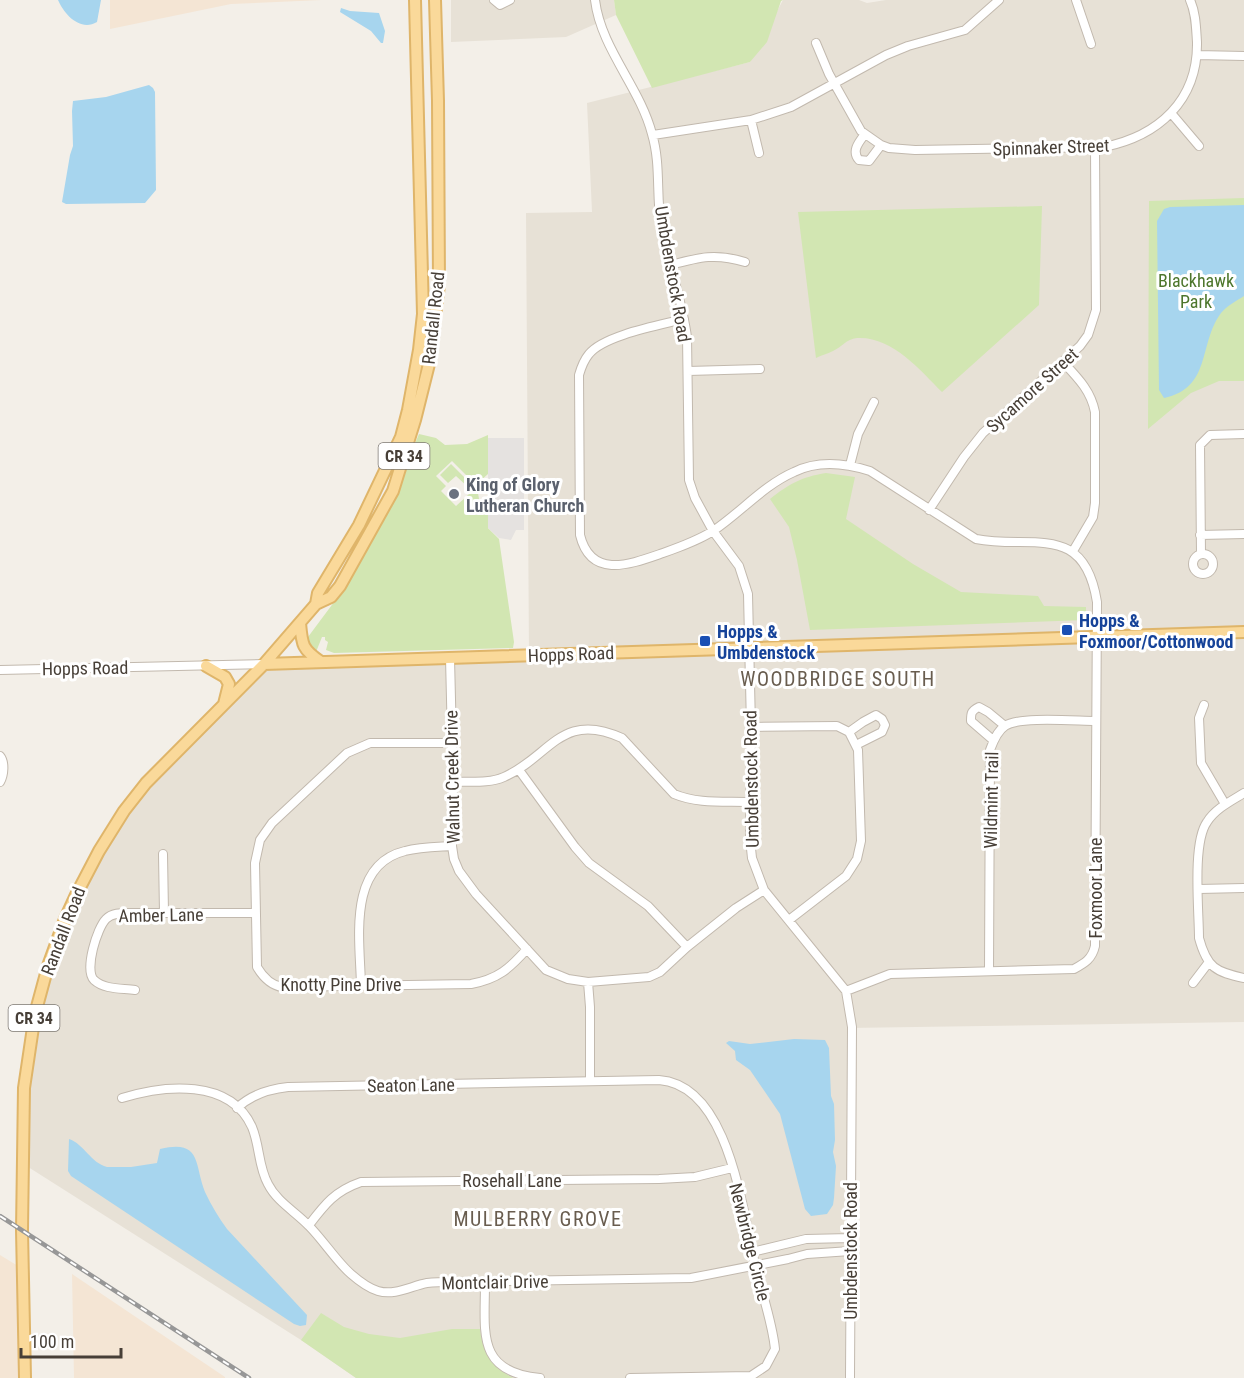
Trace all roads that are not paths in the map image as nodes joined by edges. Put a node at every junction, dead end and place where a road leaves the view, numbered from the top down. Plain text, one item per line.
1 (415, 0) edge
2 (435, 0) edge
3 (494, 0) edge
4 (510, 0) edge
5 (595, 0) edge
6 (999, 0) edge
7 (1076, 0) edge
8 (1190, 0) edge
9 (816, 43) dead end
10 (1091, 44) dead end
11 (1197, 55) junction
12 (1244, 56) edge
13 (835, 84) junction
14 (1171, 113) junction
15 (752, 120) junction
16 (865, 134) junction
17 (653, 135) junction
18 (881, 145) junction
19 (1199, 146) dead end
20 (1095, 148) junction
21 (759, 153) dead end
22 (745, 262) dead end
23 (671, 265) junction
24 (684, 319) junction
25 (1064, 362) junction
26 (760, 369) dead end
27 (688, 370) junction
28 (874, 402) dead end
29 (1244, 434) edge
30 (850, 465) junction
31 (929, 510) junction
32 (714, 531) junction
33 (1244, 534) edge
34 (1200, 535) junction
35 (1073, 551) junction
36 (1201, 554) dead end
37 (316, 604) junction
38 (300, 623) junction
39 (1244, 632) edge
40 (1096, 638) junction
41 (748, 649) junction
42 (450, 658) junction
43 (321, 662) junction
44 (264, 664) junction
45 (206, 666) junction
46 (0, 670) edge
47 (224, 704) junction
48 (1204, 705) dead end
49 (1096, 721) junction
50 (1005, 726) junction
51 (751, 728) junction
52 (849, 732) junction
53 (993, 740) junction
54 (452, 743) junction
55 (856, 745) junction
56 (0, 756) edge
57 (519, 770) junction
58 (0, 782) edge
59 (453, 782) junction
60 (1244, 793) edge
61 (750, 802) junction
62 (1225, 804) junction
63 (452, 846) junction
64 (163, 854) dead end
65 (1244, 888) edge
66 (1199, 889) junction
67 (764, 890) junction
68 (164, 913) junction
69 (255, 914) junction
70 (789, 920) junction
71 (687, 948) junction
72 (527, 949) junction
73 (1209, 962) junction
74 (989, 971) junction
75 (1244, 978) edge
76 (588, 981) junction
77 (1193, 983) dead end
78 (361, 985) junction
79 (135, 990) dead end
80 (846, 991) junction
81 (590, 1081) junction
82 (122, 1098) dead end
83 (237, 1108) junction
84 (732, 1168) junction
85 (309, 1225) junction
86 (850, 1238) junction
87 (850, 1251) junction
88 (752, 1252) junction
89 (755, 1264) junction
90 (485, 1282) junction
91 (25, 1378) edge
92 (540, 1378) edge
93 (630, 1378) edge
94 (850, 1378) edge

1 - 37 main road, Randall Road / CR 34
2 - 37 main road, Randall Road / CR 34
3 - 4 street
5 - 17 street, Umbdenstock Road
6 - 13 street
7 - 10 street
8 - 11 street, Spinnaker Street
9 - 13 street, Spinnaker Street
11 - 12 street
11 - 14 street, Spinnaker Street
13 - 15 street
13 - 16 street, Spinnaker Street
14 - 19 street
14 - 20 street, Spinnaker Street
15 - 17 street
15 - 21 street
16 - 18 street, Spinnaker Street
16 - 18 street
17 - 23 street, Umbdenstock Road
18 - 20 street, Spinnaker Street
20 - 25 street, Sycamore Street
22 - 23 street
23 - 24 street, Umbdenstock Road
24 - 27 street, Umbdenstock Road
24 - 32 street
25 - 31 street, Sycamore Street
25 - 35 street
26 - 27 street
27 - 32 street, Umbdenstock Road
28 - 30 street
29 - 34 street
30 - 31 street
30 - 32 street
31 - 35 street
32 - 41 street, Umbdenstock Road
33 - 34 street
34 - 36 street
35 - 40 street, Foxmoor Lane
37 - 38 main road, Randall Road / CR 34
38 - 43 main road
38 - 44 main road, Randall Road / CR 34
39 - 40 main road, Hopps Road
40 - 41 main road, Hopps Road
40 - 49 street, Foxmoor Lane
41 - 42 main road, Hopps Road
41 - 51 street, Umbdenstock Road
42 - 43 main road, Hopps Road
42 - 54 street, Walnut Creek Drive
43 - 44 main road, Hopps Road
44 - 45 street, Hopps Road
44 - 47 main road, Randall Road / CR 34
45 - 46 street, Hopps Road
45 - 47 main road
47 - 91 main road, Randall Road / CR 34
48 - 62 street
49 - 50 street, Wildmint Trail
49 - 74 street, Foxmoor Lane
50 - 53 street, Wildmint Trail
50 - 53 street
51 - 52 street
51 - 61 street, Umbdenstock Road
52 - 55 street
52 - 55 street
53 - 74 street, Wildmint Trail
54 - 59 street, Walnut Creek Drive
54 - 69 street, Knotty Pine Drive
55 - 70 street
56 - 58 street
57 - 59 street
57 - 61 street
57 - 71 street
59 - 63 street, Walnut Creek Drive
60 - 62 street
61 - 67 street, Umbdenstock Road
62 - 66 street
63 - 72 street, Walnut Creek Drive
63 - 78 street
64 - 68 street
65 - 66 street
66 - 73 street
67 - 70 street, Umbdenstock Road
67 - 71 street, Walnut Creek Drive
68 - 69 street, Amber Lane
68 - 79 street, Amber Lane
69 - 78 street, Knotty Pine Drive
70 - 80 street, Umbdenstock Road
71 - 76 street, Walnut Creek Drive
72 - 76 street, Walnut Creek Drive
72 - 78 street, Knotty Pine Drive
73 - 75 street
73 - 77 street
74 - 80 street, Foxmoor Lane
76 - 81 street
80 - 86 street, Umbdenstock Road
81 - 83 street, Seaton Lane
81 - 84 street, Newbridge Circle
82 - 83 street
83 - 85 street, Montclair Drive
84 - 85 street, Rosehall Lane
84 - 88 street, Newbridge Circle
85 - 90 street, Montclair Drive
86 - 87 street, Umbdenstock Road
86 - 88 street
87 - 89 street, Montclair Drive
87 - 94 street, Umbdenstock Road
88 - 89 street, Newbridge Circle
89 - 90 street, Montclair Drive
89 - 93 street, Newbridge Circle
90 - 92 street

